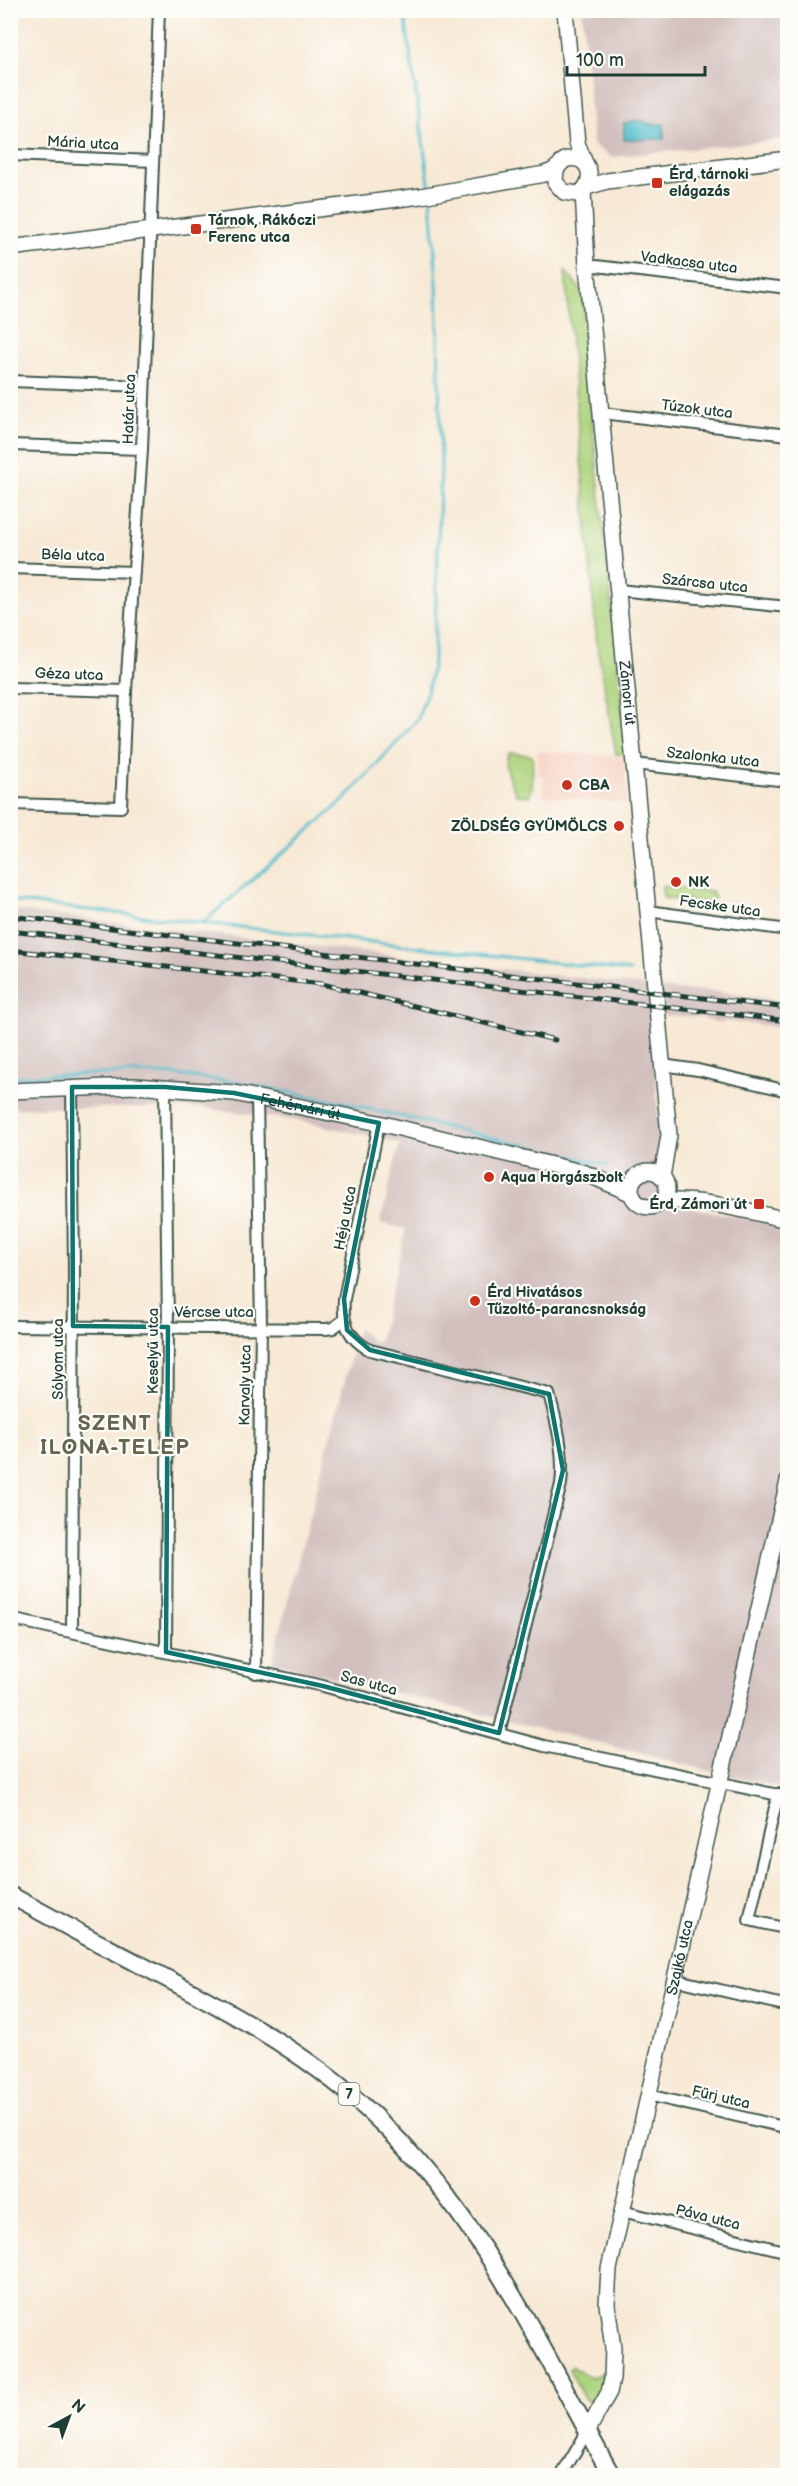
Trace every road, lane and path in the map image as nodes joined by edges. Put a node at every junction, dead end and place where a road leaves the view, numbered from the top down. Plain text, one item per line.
1 (159, 10) edge
2 (565, 13) edge
3 (10, 154) edge
4 (788, 159) edge
5 (153, 161) junction
6 (559, 165) junction
7 (586, 166) junction
8 (669, 172) junction
9 (474, 187) junction
10 (561, 189) junction
11 (585, 189) junction
12 (150, 230) junction
13 (10, 248) edge
14 (587, 265) junction
15 (788, 288) edge
16 (10, 381) edge
17 (144, 386) junction
18 (602, 413) junction
19 (788, 435) edge
20 (10, 445) edge
21 (142, 450) junction
22 (10, 568) edge
23 (134, 572) junction
24 (618, 590) junction
25 (788, 607) edge
26 (10, 687) edge
27 (126, 692) junction
28 (634, 764) junction
29 (787, 779) edge
30 (10, 804) edge
31 (648, 911) junction
32 (788, 930) edge
33 (662, 1065) junction
34 (72, 1087) junction
35 (165, 1087) junction
36 (10, 1091) edge
37 (788, 1091) edge
38 (257, 1098) junction
39 (667, 1120) junction
40 (379, 1123) junction
41 (585, 1173) junction
42 (641, 1174) junction
43 (664, 1181) junction
44 (632, 1194) junction
45 (661, 1202) junction
46 (731, 1208) junction
47 (788, 1221) edge
48 (344, 1320) junction
49 (10, 1326) edge
50 (73, 1326) junction
51 (261, 1326) junction
52 (168, 1327) junction
53 (788, 1481) edge
54 (10, 1619) edge
55 (72, 1631) junction
56 (166, 1652) junction
57 (256, 1673) junction
58 (499, 1733) junction
59 (719, 1781) junction
60 (783, 1796) edge
61 (10, 1895) edge
62 (788, 1929) edge
63 (673, 1979) junction
64 (788, 2006) edge
65 (648, 2095) junction
66 (788, 2128) edge
67 (622, 2211) junction
68 (788, 2252) edge
69 (587, 2432) junction
70 (561, 2475) edge
71 (612, 2475) edge

1 - 5 street, Határ utca
2 - 6 main road
2 - 7 main road
3 - 5 street, Mária utca
4 - 8 main road
5 - 12 street, Határ utca
6 - 7 main road
6 - 9 main road
6 - 10 main road
7 - 8 main road
7 - 11 main road
8 - 11 main road
9 - 10 main road
9 - 12 main road
10 - 11 main road
10 - 14 main road, Zámori út
11 - 14 main road, Zámori út
12 - 13 main road
12 - 17 street, Határ utca
14 - 15 street, Vadkacsa utca
14 - 18 main road, Zámori út
16 - 17 street
17 - 21 street, Határ utca
18 - 19 street, Túzok utca
18 - 24 main road, Zámori út
20 - 21 street
21 - 23 street, Határ utca
22 - 23 street, Béla utca
23 - 27 street, Határ utca
24 - 25 street, Szárcsa utca
24 - 28 main road, Zámori út
26 - 27 street, Géza utca
27 - 30 street, Határ utca
28 - 29 street, Szalonka utca
28 - 31 main road, Zámori út
31 - 32 street, Fecske utca
31 - 33 main road, Zámori út
33 - 37 street
33 - 39 main road, Zámori út
34 - 35 main road, Fehérvári út
34 - 36 main road, Fehérvári út
34 - 50 street, Sólyom utca
35 - 38 main road, Fehérvári út
35 - 52 street, Keselyű utca
38 - 40 main road, Fehérvári út
38 - 51 street, Karvaly utca
39 - 42 main road, Zámori út
39 - 43 main road, Zámori út
40 - 41 main road, Fehérvári út
40 - 48 street, Héja utca
41 - 42 main road, Fehérvári út
41 - 44 main road, Fehérvári út
42 - 43 main road
42 - 44 main road
43 - 45 main road
43 - 46 main road
44 - 45 main road
45 - 46 main road
46 - 47 main road
48 - 51 street, Vércse utca
48 - 58 street
49 - 50 street, Vércse utca
50 - 52 street, Vércse utca
50 - 55 street, Sólyom utca
51 - 52 street, Vércse utca
51 - 57 street, Karvaly utca
52 - 56 street, Keselyű utca
53 - 59 main road, Szajkó utca
54 - 55 street, Sas utca
55 - 56 street, Sas utca
56 - 57 street, Sas utca
57 - 58 street, Sas utca
58 - 59 street, Sas utca
59 - 60 street, Sas utca
59 - 63 main road, Szajkó utca
60 - 62 street
61 - 69 main road, 7
63 - 64 street
63 - 65 main road, Szajkó utca
65 - 66 street, Fürj utca
65 - 67 main road, Szajkó utca
67 - 68 street, Páva utca
67 - 69 main road, Szajkó utca
69 - 70 street
69 - 71 main road, 7

